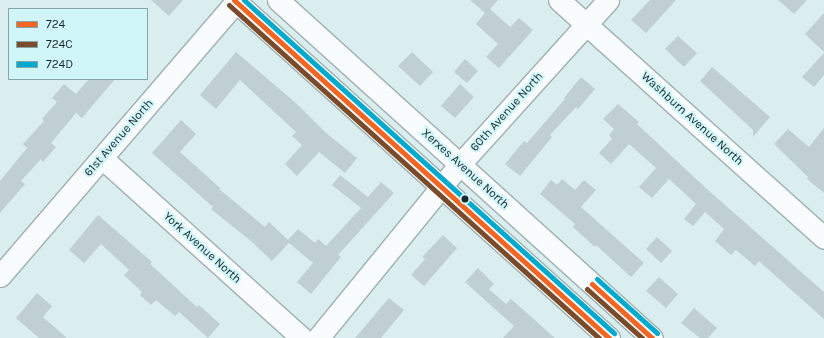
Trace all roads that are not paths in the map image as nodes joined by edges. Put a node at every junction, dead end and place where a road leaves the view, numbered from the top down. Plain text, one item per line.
1 (278, 0) edge
2 (559, 0) edge
3 (608, 0) edge
4 (236, 1) edge
5 (587, 25) junction
6 (102, 158) junction
7 (460, 164) junction
8 (442, 188) junction
9 (824, 238) edge
10 (0, 276) edge
11 (302, 338) edge
12 (318, 338) edge
13 (609, 338) edge
14 (652, 338) edge

1 - 7 street, Xerxes Avenue North
2 - 5 street, Washburn Avenue North
3 - 5 street, 60th Avenue North
4 - 6 street, 61st Avenue North
4 - 8 street
5 - 7 street, 60th Avenue North
5 - 9 street, Washburn Avenue North
6 - 10 street, 61st Avenue North
6 - 11 street, York Avenue North
7 - 8 street, 60th Avenue North
7 - 14 street, Xerxes Avenue North
8 - 12 street, 60th Avenue North
8 - 13 street

